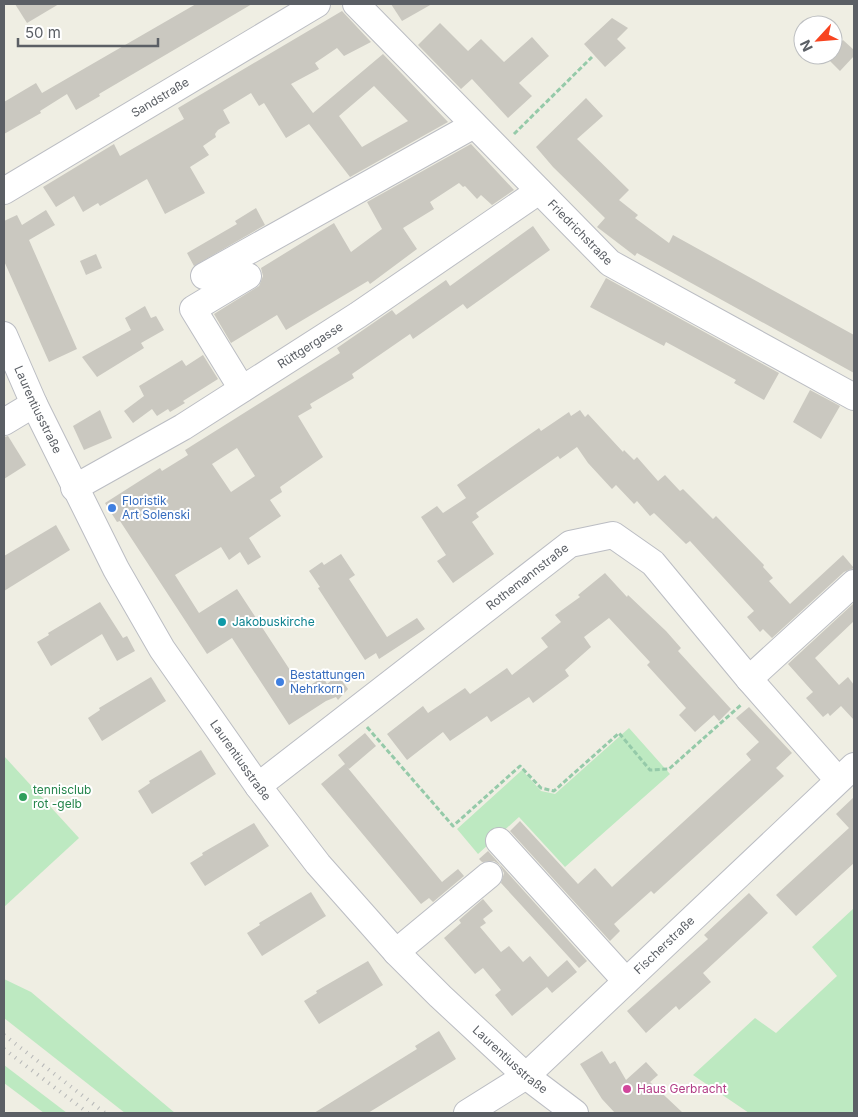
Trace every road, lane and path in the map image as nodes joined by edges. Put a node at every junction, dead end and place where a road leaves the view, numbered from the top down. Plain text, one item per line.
1 (317, 4) edge
2 (356, 4) edge
3 (592, 57) dead end
4 (474, 125) junction
5 (498, 149) junction
6 (4, 190) edge
7 (539, 191) junction
8 (204, 276) dead end
9 (248, 276) dead end
10 (4, 334) edge
11 (242, 389) junction
12 (854, 396) edge
13 (34, 404) junction
14 (4, 422) edge
15 (74, 488) junction
16 (854, 583) edge
17 (754, 684) junction
18 (353, 712) junction
19 (846, 773) edge
20 (258, 786) junction
21 (500, 841) dead end
22 (489, 876) dead end
23 (396, 952) junction
24 (626, 981) junction
25 (526, 1076) junction
26 (467, 1113) edge
27 (575, 1113) edge

1 - 6 street, Sandstraße
2 - 4 street, Friedrichstraße
3 - 5 path
4 - 5 street, Friedrichstraße
4 - 8 street
5 - 7 street, Friedrichstraße
7 - 11 street, Rüttgergasse
7 - 12 street, Friedrichstraße
9 - 11 street
10 - 13 street, Laurentiusstraße
11 - 15 street, Rüttgergasse
13 - 14 street
13 - 15 street, Laurentiusstraße
15 - 20 street, Laurentiusstraße
16 - 17 street
17 - 18 street, Rothemannstraße
17 - 18 path
17 - 19 street, Rothemannstraße
18 - 20 street, Rothemannstraße
19 - 24 street, Fischerstraße
20 - 23 street, Laurentiusstraße
21 - 24 street
22 - 23 street
23 - 25 street, Laurentiusstraße
24 - 25 street, Fischerstraße
25 - 26 street, Fischerstraße
25 - 27 street, Laurentiusstraße

